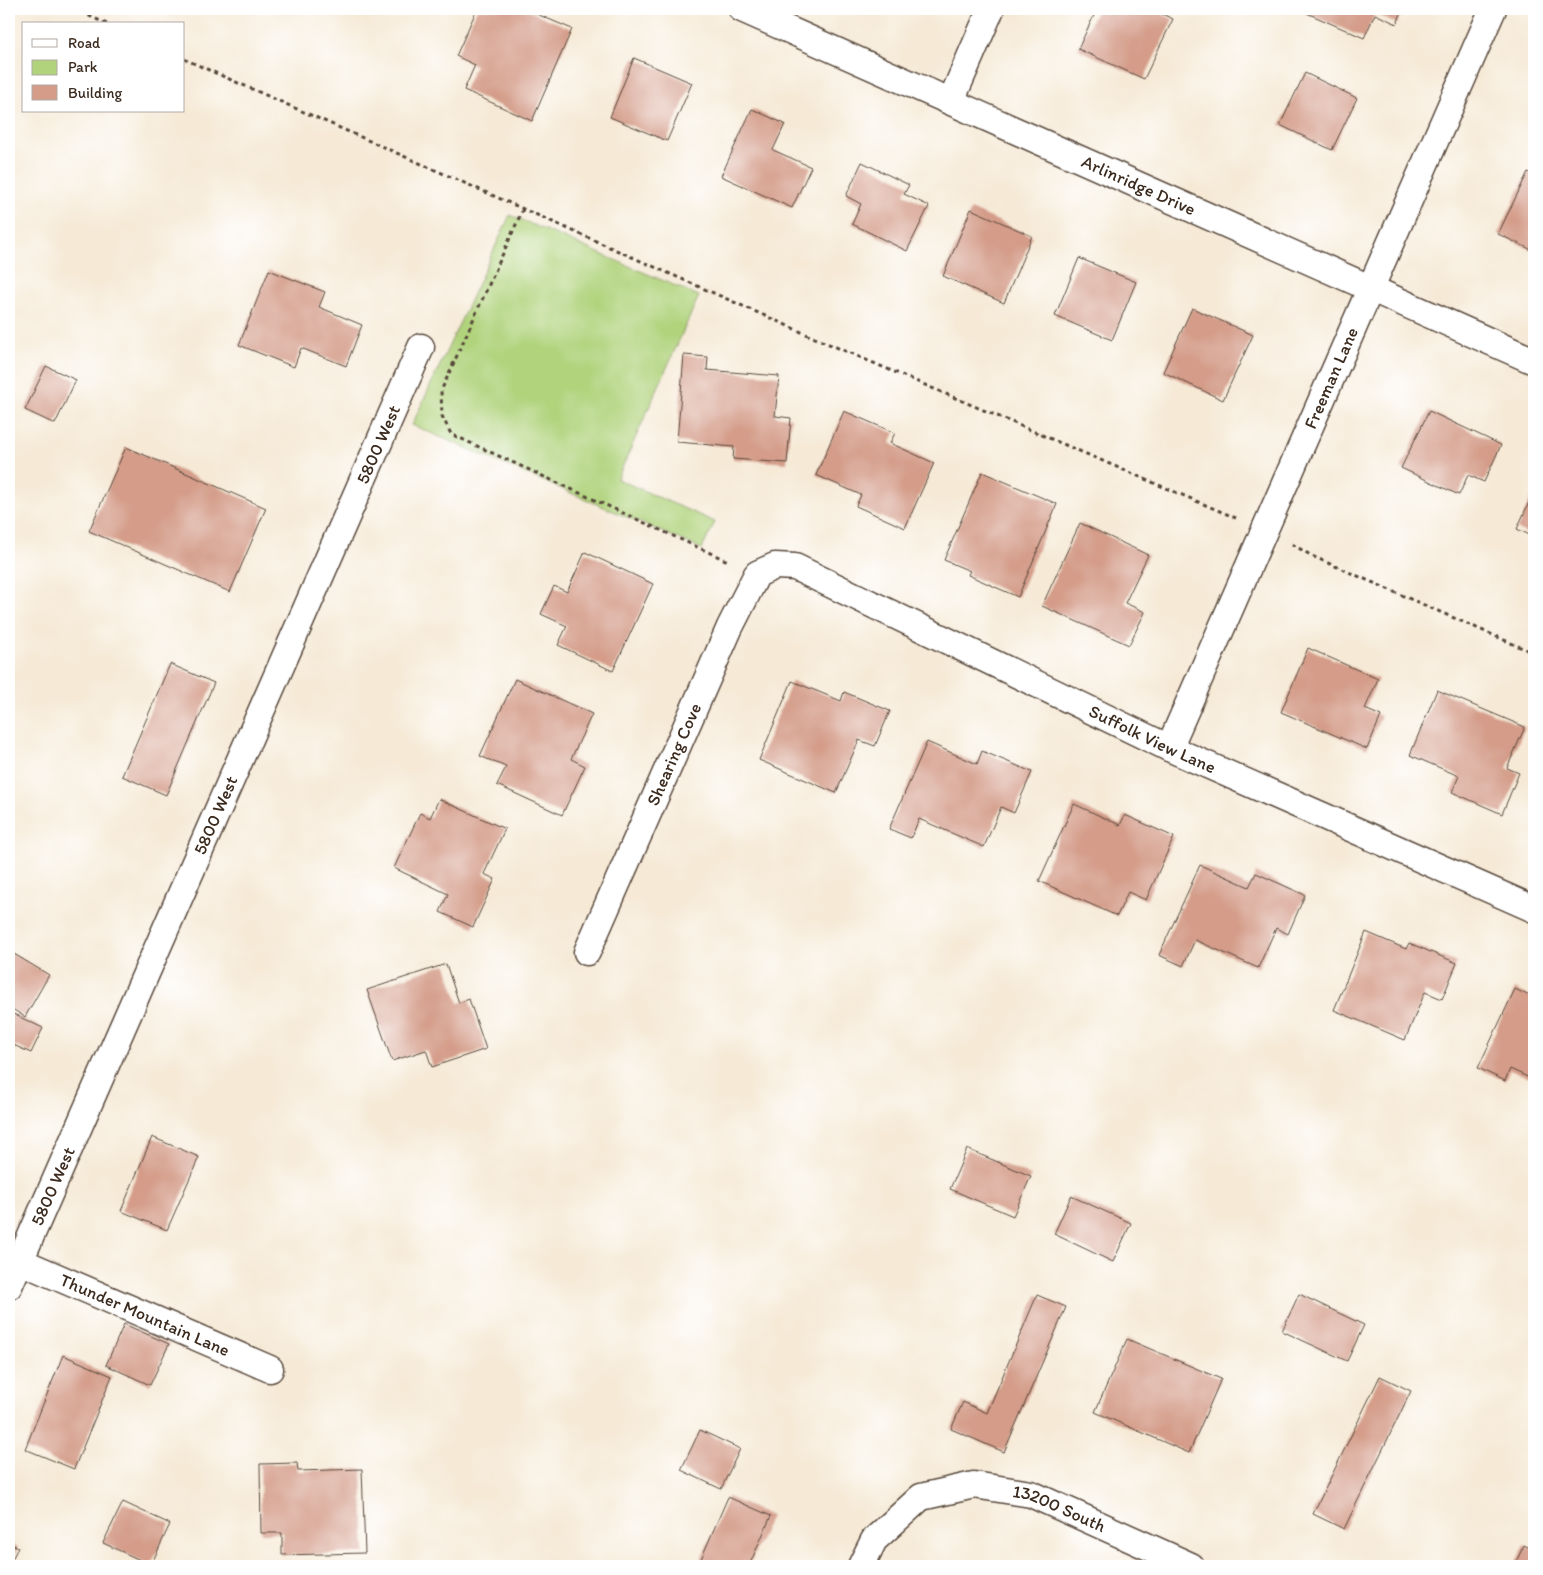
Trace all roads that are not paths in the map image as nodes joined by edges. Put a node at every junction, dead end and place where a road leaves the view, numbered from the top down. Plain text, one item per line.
1 (742, 9) edge
2 (991, 9) edge
3 (1493, 9) edge
4 (951, 102) junction
5 (1371, 288) junction
6 (422, 347) dead end
7 (1534, 361) edge
8 (766, 570) joint
9 (1169, 748) junction
10 (1534, 909) edge
11 (587, 952) dead end
12 (20, 1261) junction
13 (9, 1286) edge
14 (270, 1369) dead end
15 (861, 1566) edge
16 (1191, 1566) edge

1 - 4 street, Arlinridge Drive
2 - 4 street
3 - 5 street, Freeman Lane
4 - 5 street, Arlinridge Drive
5 - 7 street, Arlinridge Drive
5 - 9 street, Freeman Lane
6 - 12 street, 5800 West
8 - 9 street, Suffolk View Lane
8 - 11 street, Shearing Cove
9 - 10 street, Suffolk View Lane
12 - 13 street, 5800 West
12 - 14 street, Thunder Mountain Lane
15 - 16 street, 13200 South

